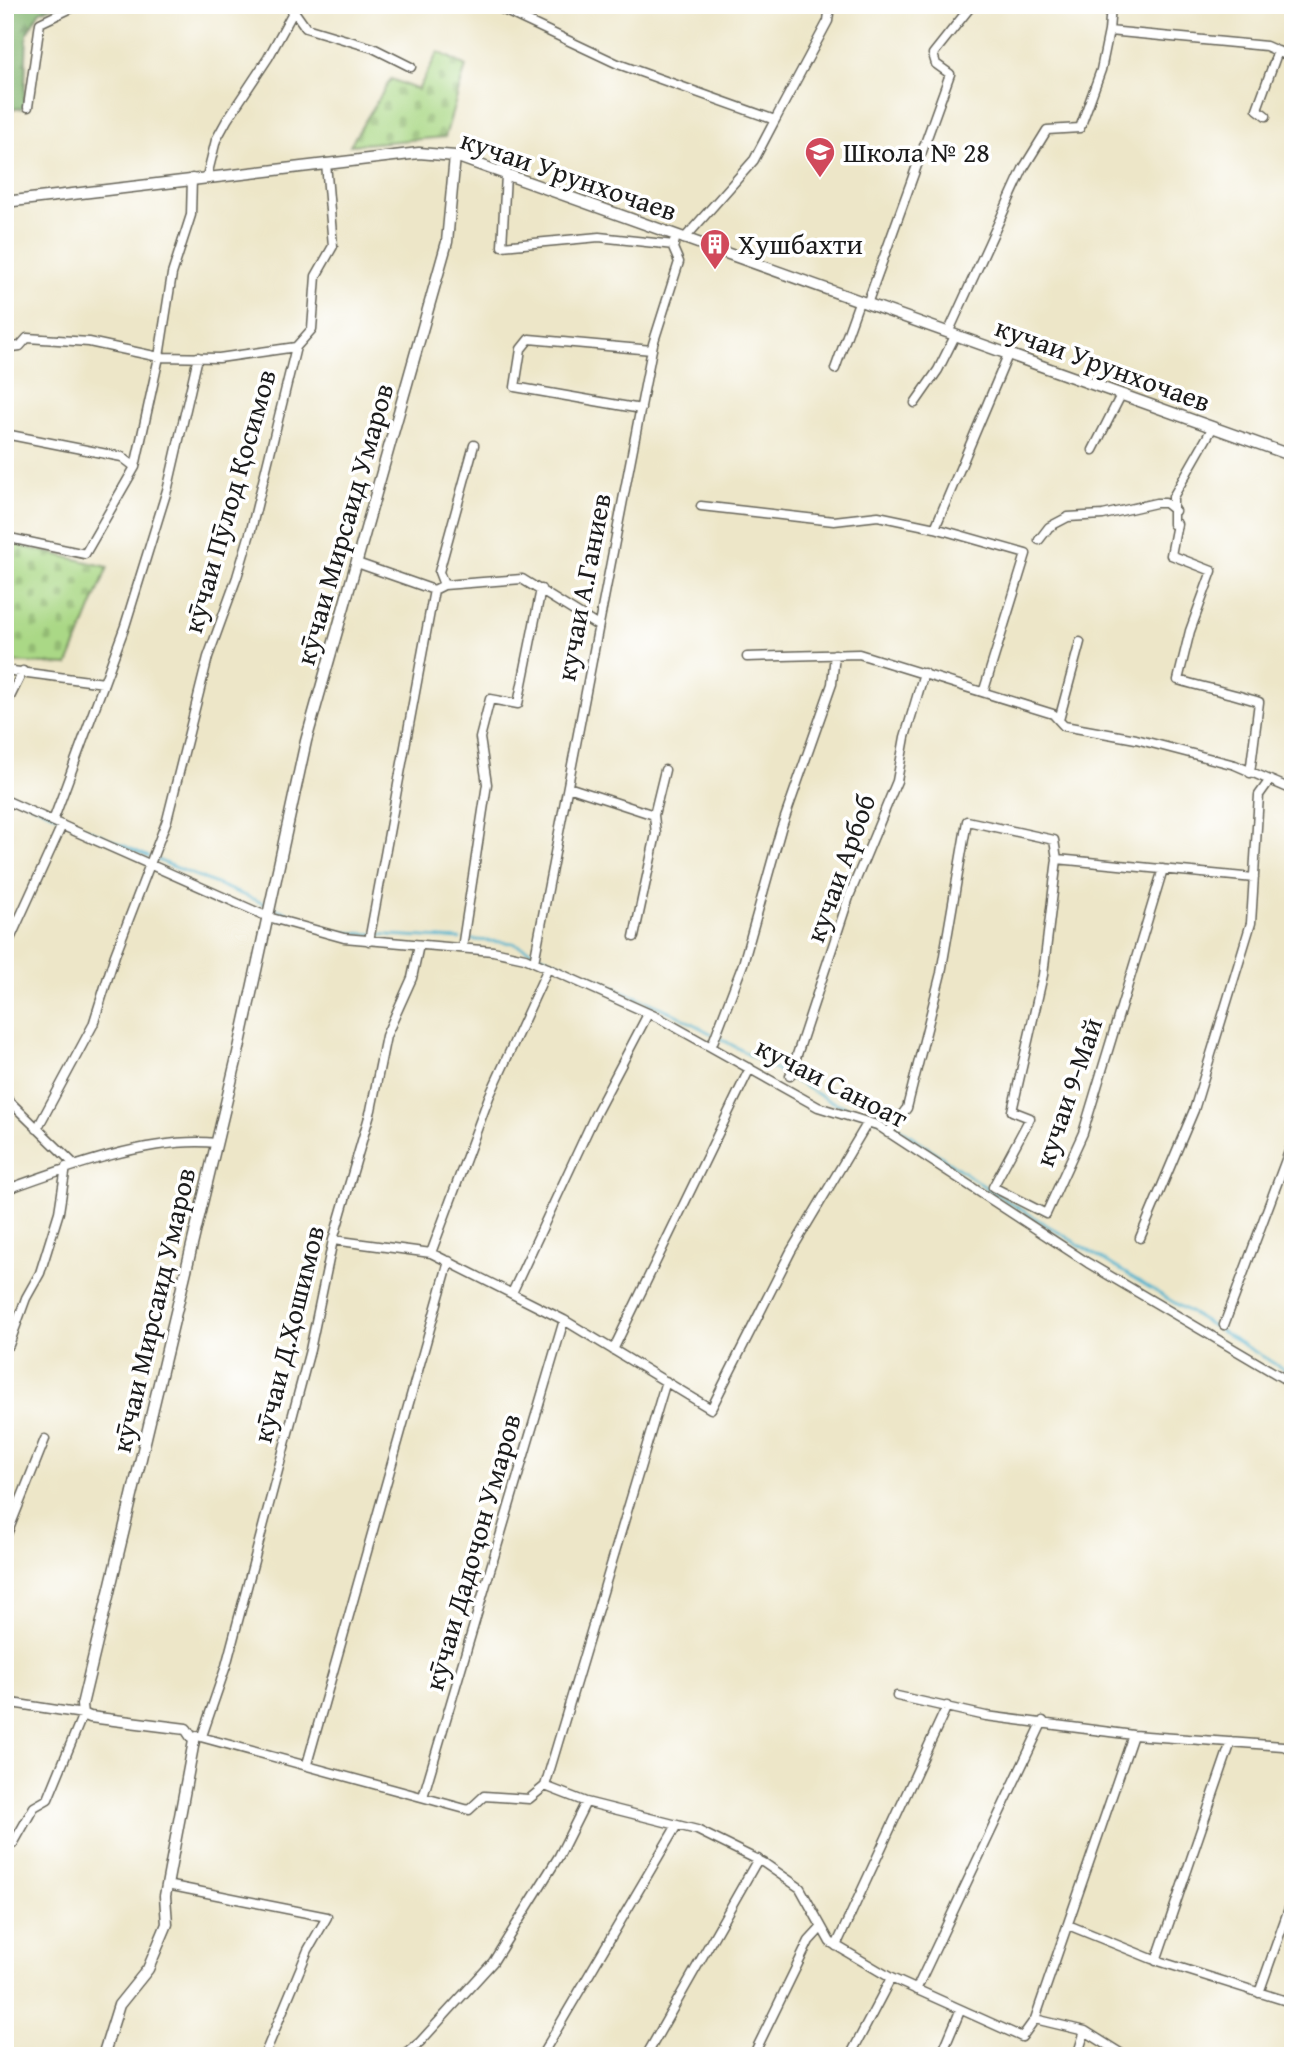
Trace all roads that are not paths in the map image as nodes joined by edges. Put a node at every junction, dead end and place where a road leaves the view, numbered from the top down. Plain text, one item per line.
1 (78, 5) edge
2 (493, 5) edge
3 (830, 5) edge
4 (972, 5) edge
5 (1111, 5) edge
6 (296, 8) edge
7 (1109, 31) junction
8 (1278, 51) junction
9 (1293, 58) edge
10 (411, 67) dead end
11 (28, 107) dead end
12 (1266, 116) dead end
13 (775, 120) junction
14 (456, 156) junction
15 (326, 163) junction
16 (506, 174) junction
17 (207, 176) junction
18 (192, 178) junction
19 (5, 202) edge
20 (678, 240) junction
21 (863, 303) junction
22 (951, 335) junction
23 (296, 347) junction
24 (5, 348) edge
25 (652, 350) junction
26 (1008, 355) junction
27 (159, 357) junction
28 (198, 357) junction
29 (835, 369) dead end
30 (1121, 395) junction
31 (915, 403) dead end
32 (641, 409) junction
33 (1213, 427) junction
34 (5, 434) edge
35 (474, 445) dead end
36 (1093, 450) dead end
37 (1293, 456) edge
38 (135, 467) junction
39 (701, 506) dead end
40 (1175, 511) junction
41 (935, 528) junction
42 (5, 537) edge
43 (1039, 540) dead end
44 (357, 563) junction
45 (444, 585) junction
46 (541, 589) junction
47 (434, 590) junction
48 (598, 626) junction
49 (1080, 642) dead end
50 (835, 654) junction
51 (747, 657) dead end
52 (5, 670) edge
53 (23, 671) junction
54 (924, 673) junction
55 (104, 683) junction
56 (984, 691) junction
57 (5, 707) edge
58 (1059, 720) junction
59 (665, 770) dead end
60 (1250, 773) junction
61 (1269, 781) junction
62 (568, 787) junction
63 (1293, 790) edge
64 (5, 800) edge
65 (654, 815) junction
66 (54, 817) junction
67 (62, 825) junction
68 (1057, 859) junction
69 (152, 860) junction
70 (1163, 869) junction
71 (1254, 877) junction
72 (269, 911) junction
73 (369, 936) junction
74 (634, 937) dead end
75 (463, 942) junction
76 (419, 945) junction
77 (5, 950) edge
78 (535, 956) junction
79 (548, 968) junction
80 (648, 1014) junction
81 (714, 1039) junction
82 (750, 1068) junction
83 (790, 1076) dead end
84 (5, 1097) edge
85 (868, 1122) junction
86 (892, 1128) junction
87 (37, 1129) junction
88 (1293, 1141) edge
89 (216, 1143) junction
90 (70, 1166) junction
91 (5, 1190) edge
92 (1140, 1238) dead end
93 (333, 1240) junction
94 (430, 1253) junction
95 (449, 1261) junction
96 (512, 1293) junction
97 (564, 1320) junction
98 (1224, 1325) dead end
99 (9, 1345) dead end
100 (613, 1349) junction
101 (666, 1381) junction
102 (1293, 1384) edge
103 (45, 1439) dead end
104 (5, 1539) edge
105 (897, 1696) dead end
106 (5, 1702) edge
107 (947, 1706) junction
108 (83, 1714) junction
109 (1043, 1721) junction
110 (1133, 1735) junction
111 (198, 1736) junction
112 (1231, 1742) junction
113 (1293, 1750) edge
114 (307, 1764) junction
115 (545, 1786) junction
116 (423, 1797) junction
117 (586, 1802) junction
118 (677, 1825) junction
119 (5, 1840) edge
120 (758, 1859) junction
121 (167, 1885) junction
122 (1293, 1897) edge
123 (1068, 1925) junction
124 (821, 1928) junction
125 (836, 1946) junction
126 (1156, 1961) junction
127 (891, 1978) junction
128 (916, 1990) junction
129 (1259, 1993) junction
130 (1293, 2003) edge
131 (960, 2011) junction
132 (1035, 2019) junction
133 (1085, 2031) junction
134 (103, 2056) edge
135 (264, 2056) edge
136 (403, 2056) edge
137 (533, 2056) edge
138 (646, 2056) edge
139 (753, 2056) edge
140 (850, 2056) edge
141 (941, 2056) edge
142 (1077, 2056) edge
143 (1125, 2056) edge

1 - 11 street
2 - 13 street
3 - 13 street
4 - 21 street
5 - 7 street
6 - 10 street
6 - 17 street
7 - 8 street
7 - 22 street
8 - 9 street
8 - 12 street
13 - 20 street
14 - 15 street, кучаи Урунхочаев
14 - 16 street, кучаи Урунхочаев
14 - 44 street, кӯчаи Мирсаид Умаров
15 - 17 street, кучаи Урунхочаев
15 - 23 street, кӯчаи Пӯлод Қосимов
16 - 20 street, кучаи Урунхочаев
16 - 20 street
17 - 18 street, кучаи Урунхочаев
18 - 19 street, кучаи Урунхочаев
18 - 27 street
20 - 21 street, кучаи Урунхочаев
20 - 25 street, кучаи А.Ганиев
21 - 22 street, кучаи Урунхочаев
21 - 29 street
22 - 26 street, кучаи Урунхочаев
22 - 31 street
23 - 28 street
23 - 69 street, кӯчаи Пӯлод Қосимов
24 - 27 street
25 - 32 street, кучаи А.Ганиев
25 - 32 street
26 - 30 street, кучаи Урунхочаев
26 - 41 street
27 - 28 street
27 - 38 street
28 - 55 street
30 - 33 street, кучаи Урунхочаев
30 - 36 street
32 - 48 street, кучаи А.Ганиев
33 - 37 street, кучаи Урунхочаев
33 - 40 street
34 - 38 street
35 - 45 street
38 - 42 street
39 - 41 street
40 - 43 street
40 - 60 street
41 - 56 street
44 - 47 street
44 - 72 street, кӯчаи Мирсаид Умаров
45 - 46 street
45 - 47 street
46 - 48 street
46 - 75 street
47 - 73 street
48 - 62 street, кучаи А.Ганиев
49 - 58 street
50 - 51 street
50 - 54 street
50 - 81 street
52 - 53 street
53 - 55 street
53 - 57 street
54 - 56 street
54 - 83 street, кучаи Арбоб
55 - 66 street
56 - 58 street
58 - 60 street
59 - 65 street
60 - 61 street
61 - 63 street
61 - 71 street
62 - 65 street
62 - 78 street, кучаи А.Ганиев
64 - 66 street, кучаи Саноат
65 - 74 street
66 - 67 street, кучаи Саноат
67 - 69 street, кучаи Саноат
67 - 77 street
68 - 70 street
68 - 70 street, кучаи 9-Май
68 - 86 street
69 - 72 street, кучаи Саноат
69 - 87 street, кӯчаи Пӯлод Қосимов
70 - 71 street
71 - 92 street
72 - 73 street, кучаи Саноат
72 - 89 street, кӯчаи Мирсаид Умаров
73 - 76 street, кучаи Саноат
75 - 76 street, кучаи Саноат
75 - 78 street, кучаи Саноат
76 - 93 street, кӯчаи Д.Ҳошимов
78 - 79 street, кучаи Саноат
79 - 80 street, кучаи Саноат
79 - 94 street
80 - 81 street, кучаи Саноат
80 - 96 street
81 - 82 street, кучаи Саноат
82 - 85 street, кучаи Саноат
82 - 100 street
84 - 87 street
85 - 86 street, кучаи Саноат
85 - 101 street
86 - 102 street, кучаи Саноат
87 - 90 street
88 - 98 street
89 - 90 street
89 - 108 street, кӯчаи Мирсаид Умаров
90 - 91 street
90 - 99 street
93 - 94 street
93 - 111 street, кӯчаи Д.Ҳошимов
94 - 95 street
95 - 96 street
95 - 114 street
96 - 97 street
97 - 100 street
97 - 116 street, кӯчаи Дадоҷон Умаров
100 - 101 street
101 - 115 street
103 - 104 street
105 - 107 street
106 - 108 street
107 - 109 street
107 - 125 street
108 - 111 street
108 - 119 street
109 - 110 street
109 - 128 street
110 - 112 street
110 - 123 street
111 - 114 street
111 - 121 street
112 - 113 street
112 - 126 street
114 - 116 street
115 - 116 street
115 - 117 street
117 - 118 street
117 - 136 street
118 - 120 street
118 - 137 street
120 - 124 street
120 - 138 street
121 - 134 street
121 - 135 street
122 - 129 street
123 - 126 street
123 - 132 street
124 - 125 street
124 - 139 street
125 - 127 street
126 - 129 street
127 - 128 street
127 - 140 street
128 - 131 street
129 - 130 street
131 - 132 street
131 - 141 street
132 - 133 street
133 - 142 street
133 - 143 street

